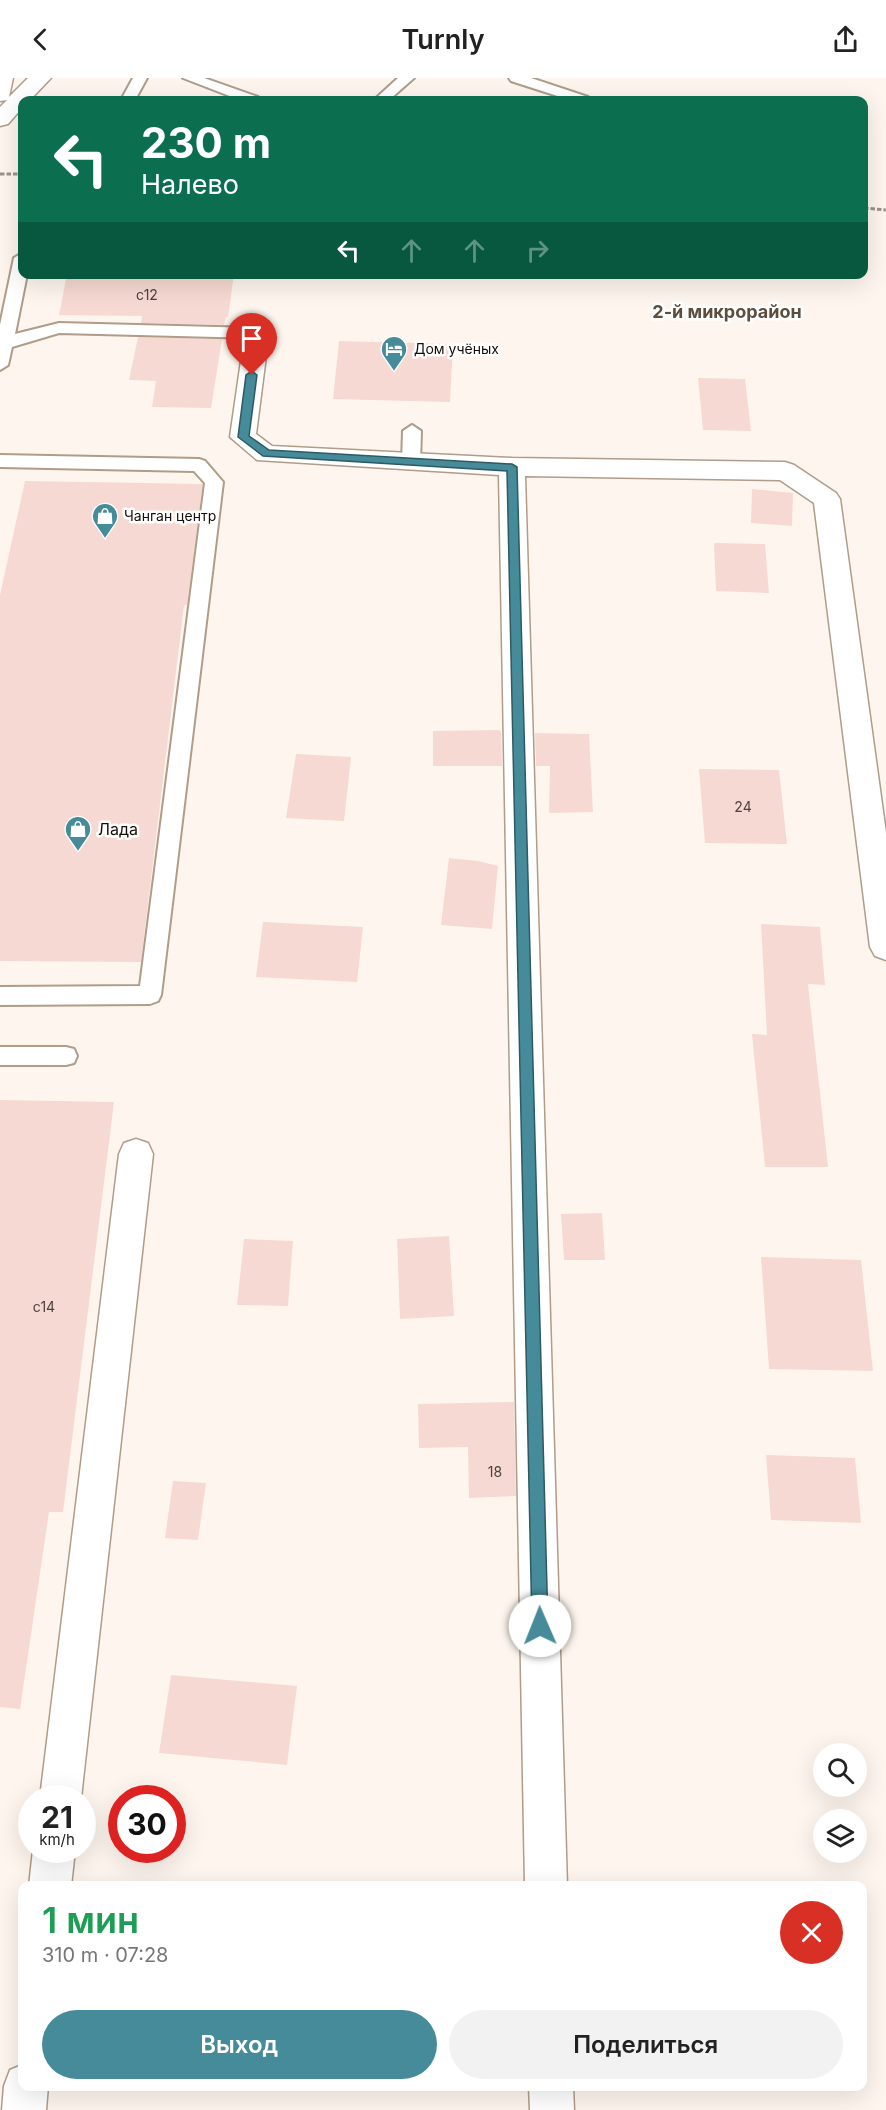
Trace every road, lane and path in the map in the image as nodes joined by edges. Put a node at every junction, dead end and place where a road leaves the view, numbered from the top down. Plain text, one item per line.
1 (2, 78) edge
2 (27, 78) edge
3 (40, 78) edge
4 (140, 78) edge
5 (190, 78) edge
6 (407, 78) edge
7 (516, 78) edge
8 (0, 95) edge
9 (22, 96) edge
10 (130, 96) edge
11 (241, 96) edge
12 (386, 96) edge
13 (571, 96) edge
14 (18, 100) edge
15 (0, 118) edge
16 (0, 174) edge
17 (18, 174) edge
18 (868, 208) edge
19 (886, 210) edge
20 (18, 277) edge
21 (257, 333) joint
22 (1, 357) edge
23 (412, 431) dead end
24 (0, 461) edge
25 (411, 462) junction
26 (512, 467) junction
27 (886, 947) edge
28 (0, 996) edge
29 (0, 1056) edge
30 (66, 1056) dead end
31 (136, 1154) dead end
32 (62, 1785) edge
33 (53, 1863) edge
34 (51, 1881) edge
35 (546, 1881) edge
36 (26, 2091) edge
37 (551, 2091) edge
38 (24, 2110) edge
39 (552, 2110) edge

1 - 8 street
2 - 15 street
3 - 9 street
4 - 10 lane
5 - 11 lane
6 - 12 lane
7 - 13 lane
14 - 15 street
16 - 17 path
18 - 19 path
20 - 22 lane
21 - 22 lane
21 - 25 street
23 - 25 lane
24 - 28 lane
25 - 26 street
26 - 27 street
26 - 35 street
29 - 30 lane
31 - 32 street
33 - 34 street
36 - 38 street
37 - 39 street

